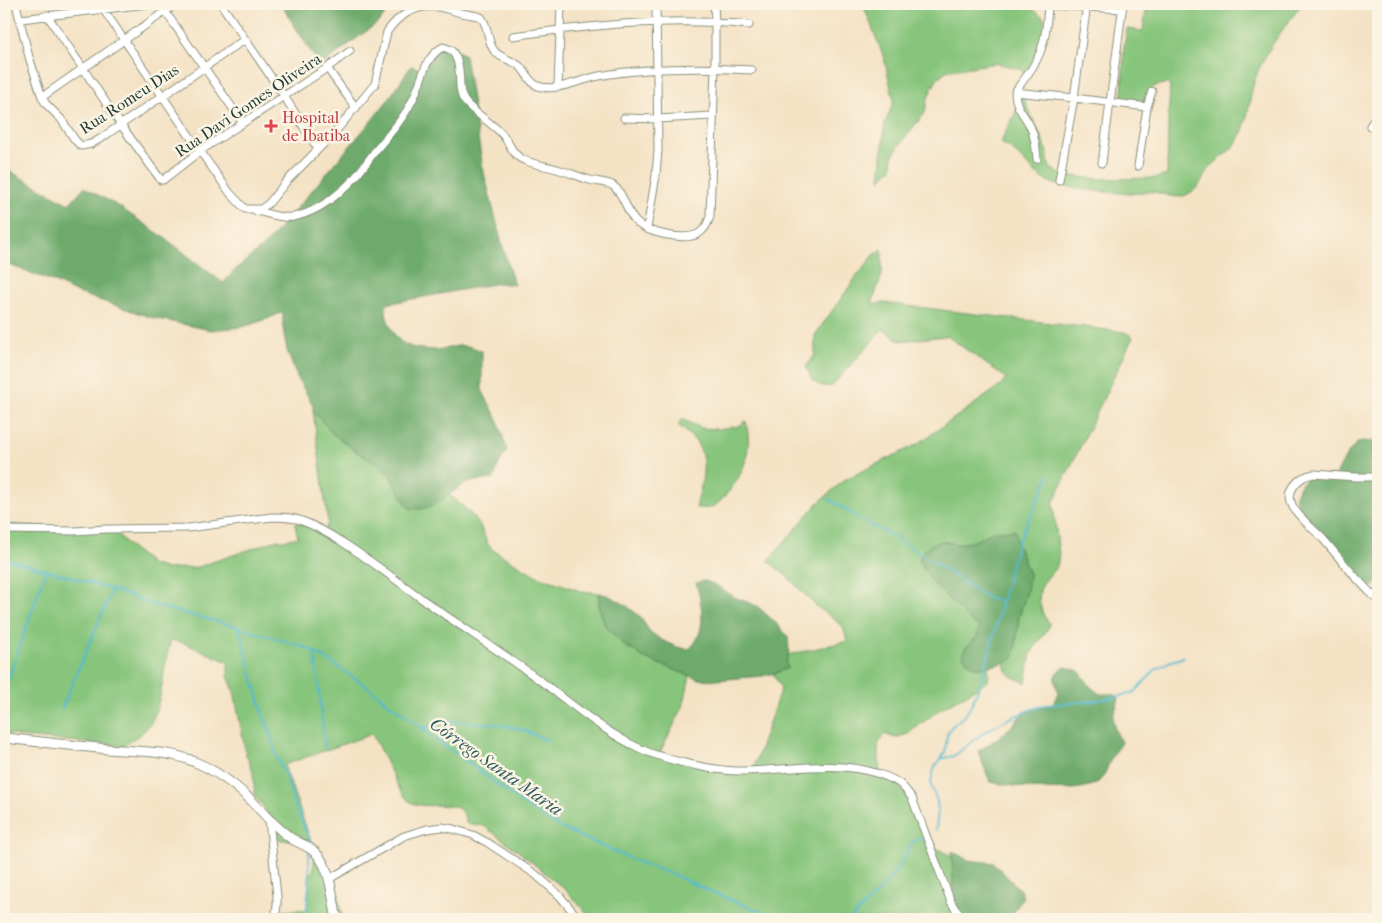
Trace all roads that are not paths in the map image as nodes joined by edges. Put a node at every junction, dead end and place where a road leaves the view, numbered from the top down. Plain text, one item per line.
1 (16, 4) edge
2 (147, 4) edge
3 (160, 4) edge
4 (176, 4) edge
5 (221, 4) edge
6 (561, 4) edge
7 (656, 4) edge
8 (714, 4) edge
9 (1048, 4) edge
10 (1087, 5) edge
11 (1122, 6) edge
12 (103, 9) junction
13 (164, 11) junction
14 (47, 15) junction
15 (21, 19) junction
16 (656, 22) junction
17 (715, 22) junction
18 (749, 25) dead end
19 (561, 29) junction
20 (513, 36) dead end
21 (124, 40) junction
22 (244, 40) junction
23 (350, 52) dead end
24 (204, 68) junction
25 (327, 68) junction
26 (714, 68) junction
27 (83, 69) junction
28 (657, 69) junction
29 (752, 70) dead end
30 (558, 87) junction
31 (1152, 91) dead end
32 (1015, 92) junction
33 (163, 96) junction
34 (284, 96) junction
35 (42, 97) junction
36 (1074, 98) junction
37 (1111, 103) junction
38 (1147, 107) junction
39 (356, 108) junction
40 (1378, 114) edge
41 (712, 116) junction
42 (624, 118) dead end
43 (658, 119) junction
44 (243, 123) junction
45 (122, 125) junction
46 (1370, 126) dead end
47 (318, 149) junction
48 (200, 151) junction
49 (1037, 158) dead end
50 (1102, 164) dead end
51 (1138, 166) dead end
52 (1059, 180) dead end
53 (245, 209) junction
54 (647, 229) junction
55 (1378, 476) edge
56 (4, 530) edge
57 (1378, 600) edge
58 (4, 738) edge
59 (269, 820) junction
60 (329, 879) junction
61 (275, 919) edge
62 (337, 919) edge
63 (579, 919) edge
64 (964, 919) edge

1 - 15 street
2 - 12 street
3 - 13 street
4 - 13 street
5 - 22 street
6 - 19 street
7 - 16 street
8 - 17 street
9 - 10 street
9 - 32 street
10 - 11 street
10 - 36 street
11 - 37 street
12 - 14 street
12 - 21 street
13 - 21 street
13 - 24 street
14 - 15 street
14 - 27 street
15 - 35 street
16 - 17 street
16 - 19 street
16 - 28 street
17 - 18 street
17 - 26 street
19 - 20 street
19 - 30 street
21 - 27 street
21 - 33 street
22 - 24 street, Rua Romeu Dias
22 - 34 street
23 - 25 street, Rua Davi Gomes Oliveira
24 - 33 street, Rua Romeu Dias
24 - 44 street
25 - 34 street, Rua Davi Gomes Oliveira
25 - 39 street
26 - 28 street
26 - 29 street
26 - 41 street
27 - 35 street
27 - 45 street
28 - 30 street
28 - 43 street
30 - 39 street
31 - 38 street
32 - 36 street
32 - 49 street
33 - 45 street, Rua Romeu Dias
33 - 48 street
34 - 44 street, Rua Davi Gomes Oliveira
34 - 47 street
35 - 45 street, Rua Romeu Dias
36 - 37 street
36 - 52 street
37 - 38 street
37 - 50 street
38 - 51 street
39 - 47 street
40 - 46 street
41 - 43 street
41 - 54 street
42 - 43 street
43 - 54 street
44 - 48 street, Rua Davi Gomes Oliveira
45 - 48 street, Rua Davi Gomes Oliveira
47 - 53 street
48 - 53 street
53 - 54 street
55 - 57 street
56 - 64 street
58 - 59 street
59 - 60 street
59 - 61 street
60 - 62 street
60 - 63 street

